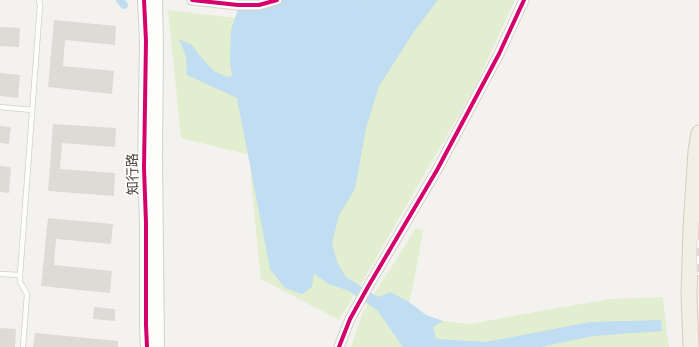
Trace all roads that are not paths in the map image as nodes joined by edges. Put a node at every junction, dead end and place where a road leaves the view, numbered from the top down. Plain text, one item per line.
1 (39, 0) edge
2 (144, 0) edge
3 (156, 0) edge
4 (192, 0) edge
5 (277, 0) edge
6 (524, 0) edge
7 (0, 107) edge
8 (32, 110) junction
9 (699, 133) edge
10 (0, 274) edge
11 (20, 275) junction
12 (24, 347) edge
13 (148, 347) edge
14 (158, 347) edge
15 (339, 347) edge
16 (691, 347) edge

1 - 8 lane
2 - 13 street, 知行路
3 - 14 street, 知行路
4 - 5 street
6 - 15 street
7 - 8 lane
8 - 11 lane
9 - 16 main road
10 - 11 lane
11 - 12 lane

